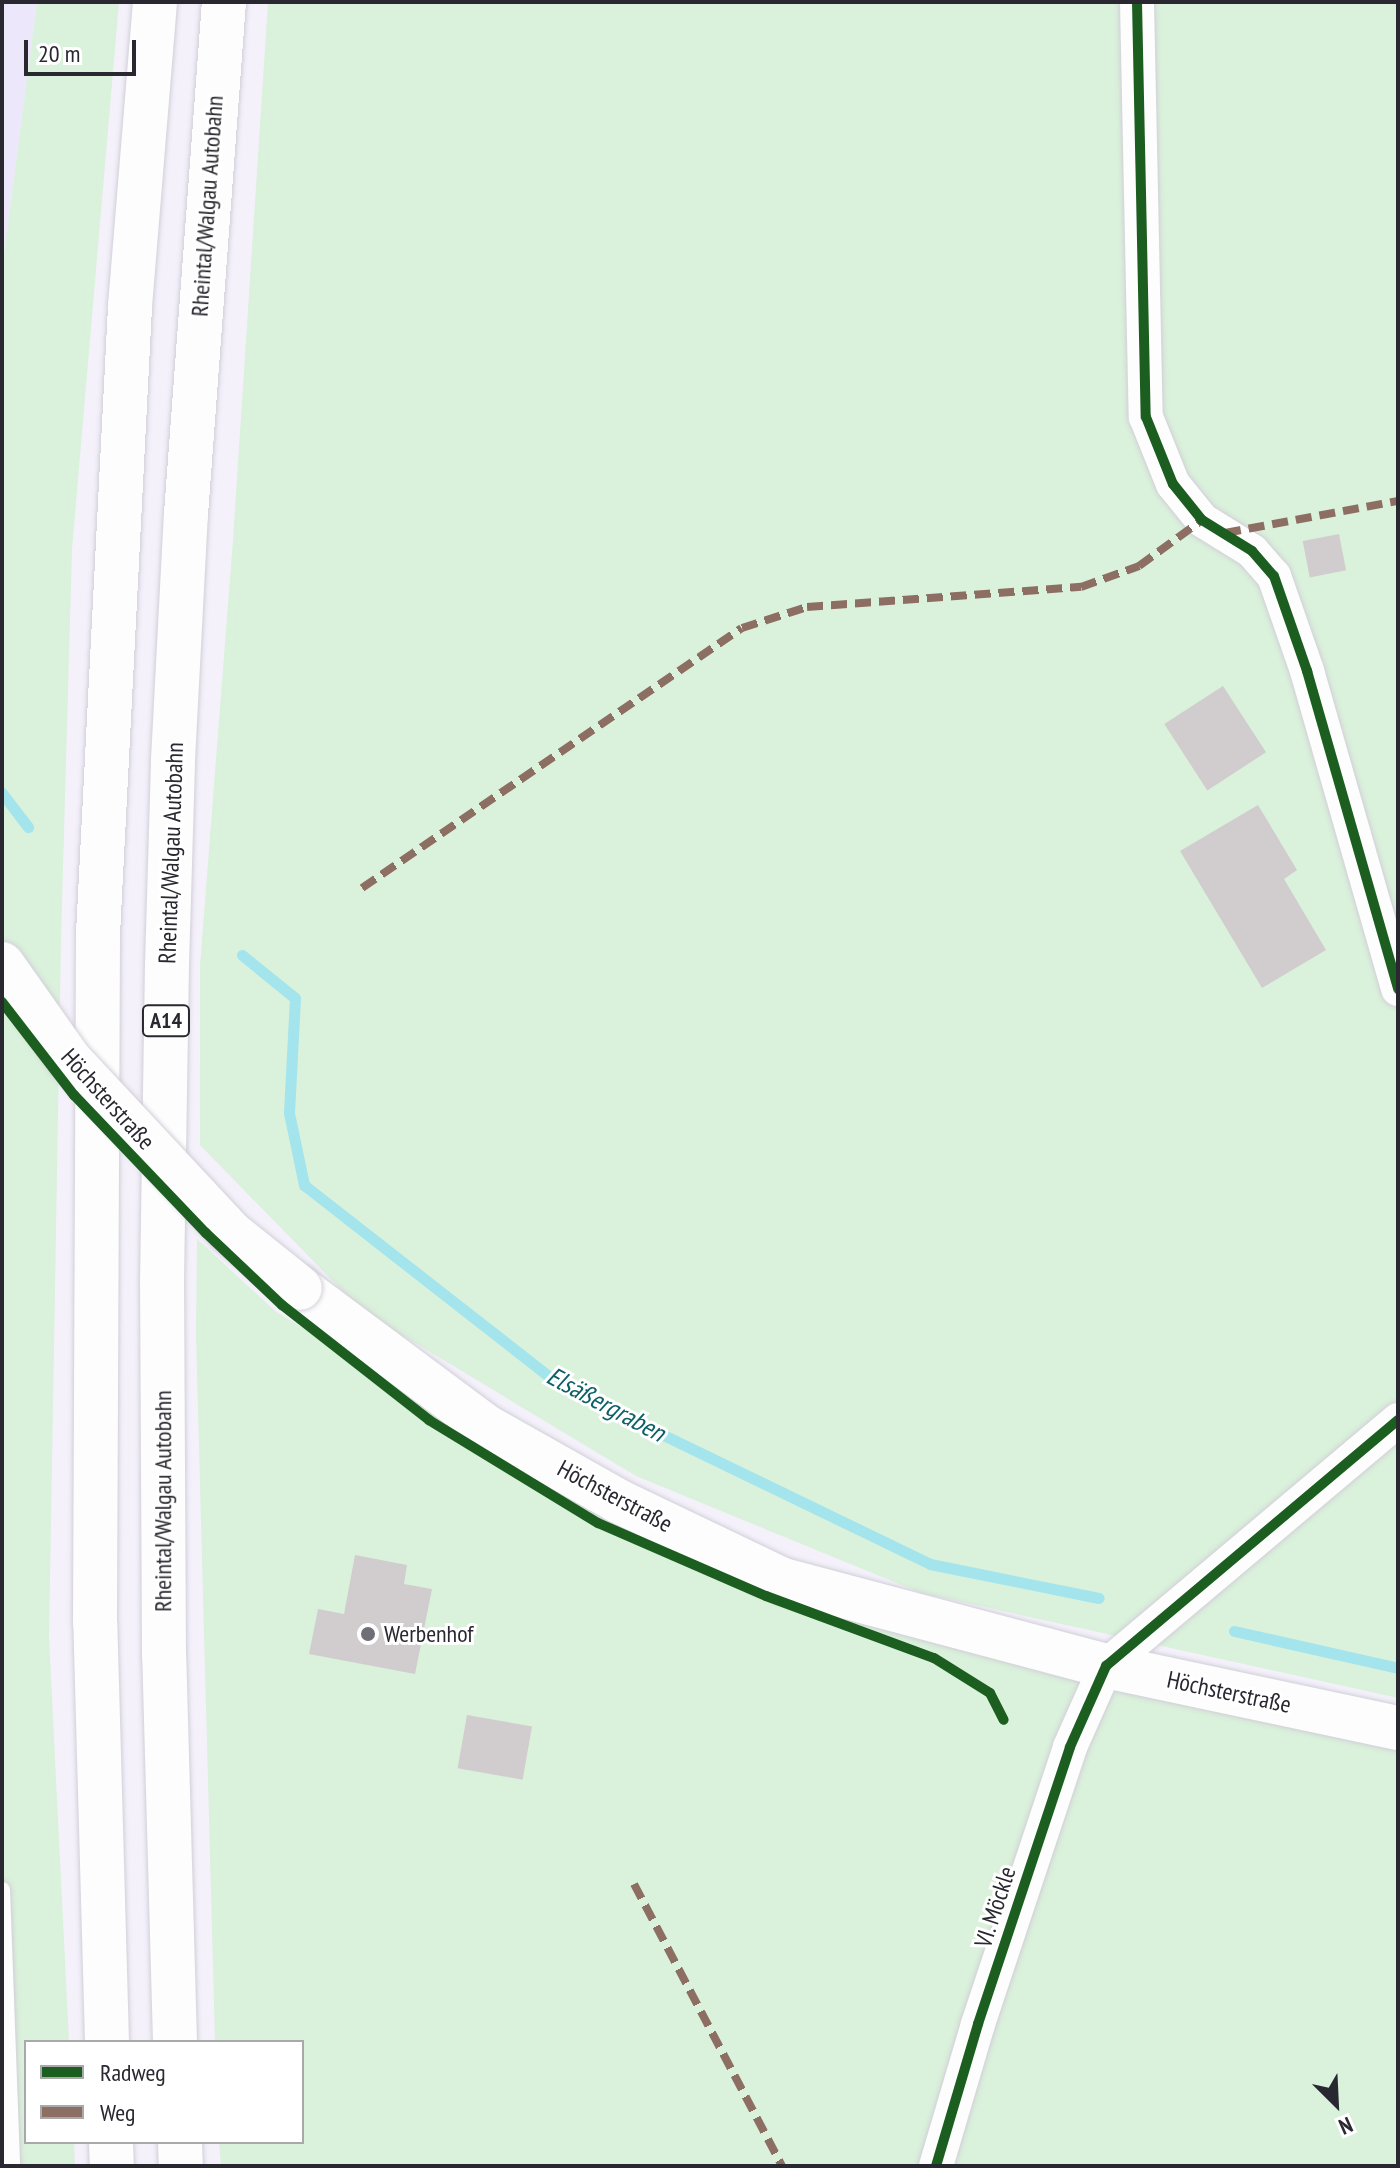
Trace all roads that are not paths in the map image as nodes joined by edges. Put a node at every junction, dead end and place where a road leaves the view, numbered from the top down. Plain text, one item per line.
1 (155, 2) edge
2 (224, 2) edge
3 (1137, 2) edge
4 (2, 964) edge
5 (1398, 989) edge
6 (1398, 1420) edge
7 (1106, 1666) junction
8 (1398, 1728) edge
9 (2, 1890) edge
10 (107, 2040) edge
11 (175, 2040) edge
12 (111, 2144) edge
13 (180, 2144) edge
14 (12, 2166) edge
15 (112, 2166) edge
16 (181, 2166) edge
17 (936, 2166) edge

1 - 10 main road
2 - 11 main road, Rheintal/Walgau Autobahn / A14
3 - 5 street
4 - 7 main road, Höchsterstraße, bridge
6 - 7 street
7 - 8 main road, Höchsterstraße
7 - 17 street, VI. Möckle
9 - 14 lane
12 - 15 main road
13 - 16 main road

